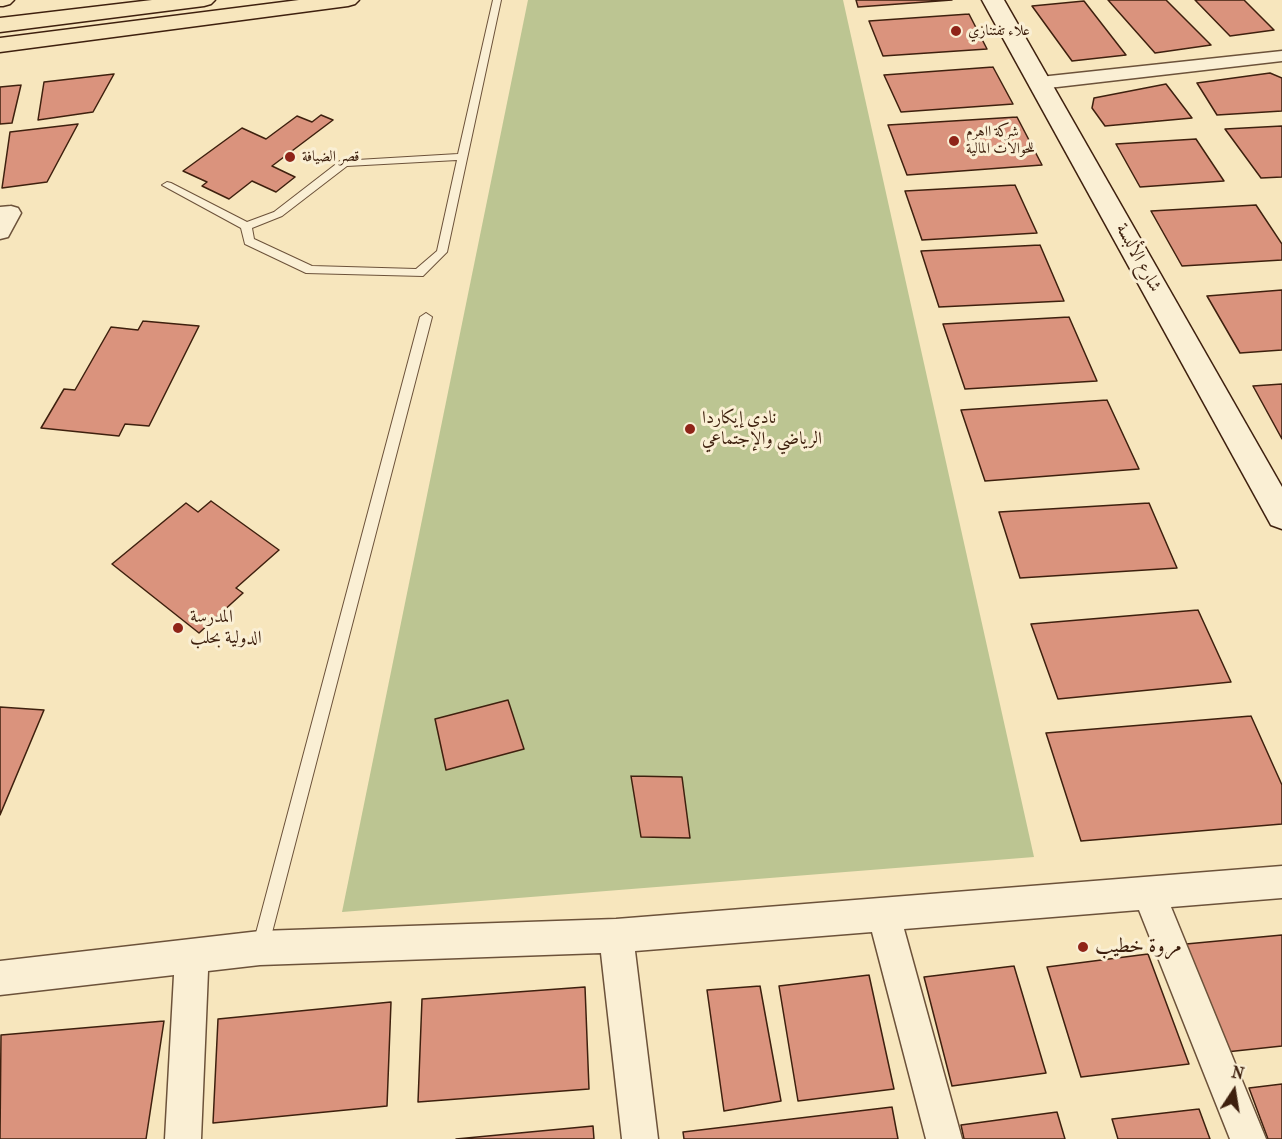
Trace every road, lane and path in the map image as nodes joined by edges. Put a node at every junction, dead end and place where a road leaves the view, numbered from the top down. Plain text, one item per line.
1 (85, 0) edge
2 (204, 0) edge
3 (348, 0) edge
4 (496, 0) edge
5 (993, 0) edge
6 (0, 10) edge
7 (0, 25) edge
8 (0, 45) edge
9 (1282, 56) edge
10 (1040, 83) junction
11 (463, 157) junction
12 (167, 184) dead end
13 (0, 214) edge
14 (246, 226) junction
15 (0, 232) edge
16 (426, 317) dead end
17 (1282, 516) edge
18 (1282, 882) edge
19 (1149, 893) junction
20 (884, 916) junction
21 (616, 936) junction
22 (260, 948) junction
23 (192, 955) junction
24 (0, 978) edge
25 (183, 1139) edge
26 (639, 1139) edge
27 (944, 1139) edge
28 (1248, 1139) edge

1 - 6 main road
2 - 7 main road
3 - 8 main road
4 - 11 lane
5 - 10 main road, شارع الألبسة
9 - 10 street
10 - 17 main road, شارع الألبسة
11 - 14 lane
11 - 14 lane
12 - 14 lane
13 - 15 street
16 - 22 lane
18 - 19 street
19 - 20 street
19 - 28 street
20 - 21 street
20 - 27 street
21 - 22 street
21 - 26 street
22 - 23 street
23 - 24 street
23 - 25 street

